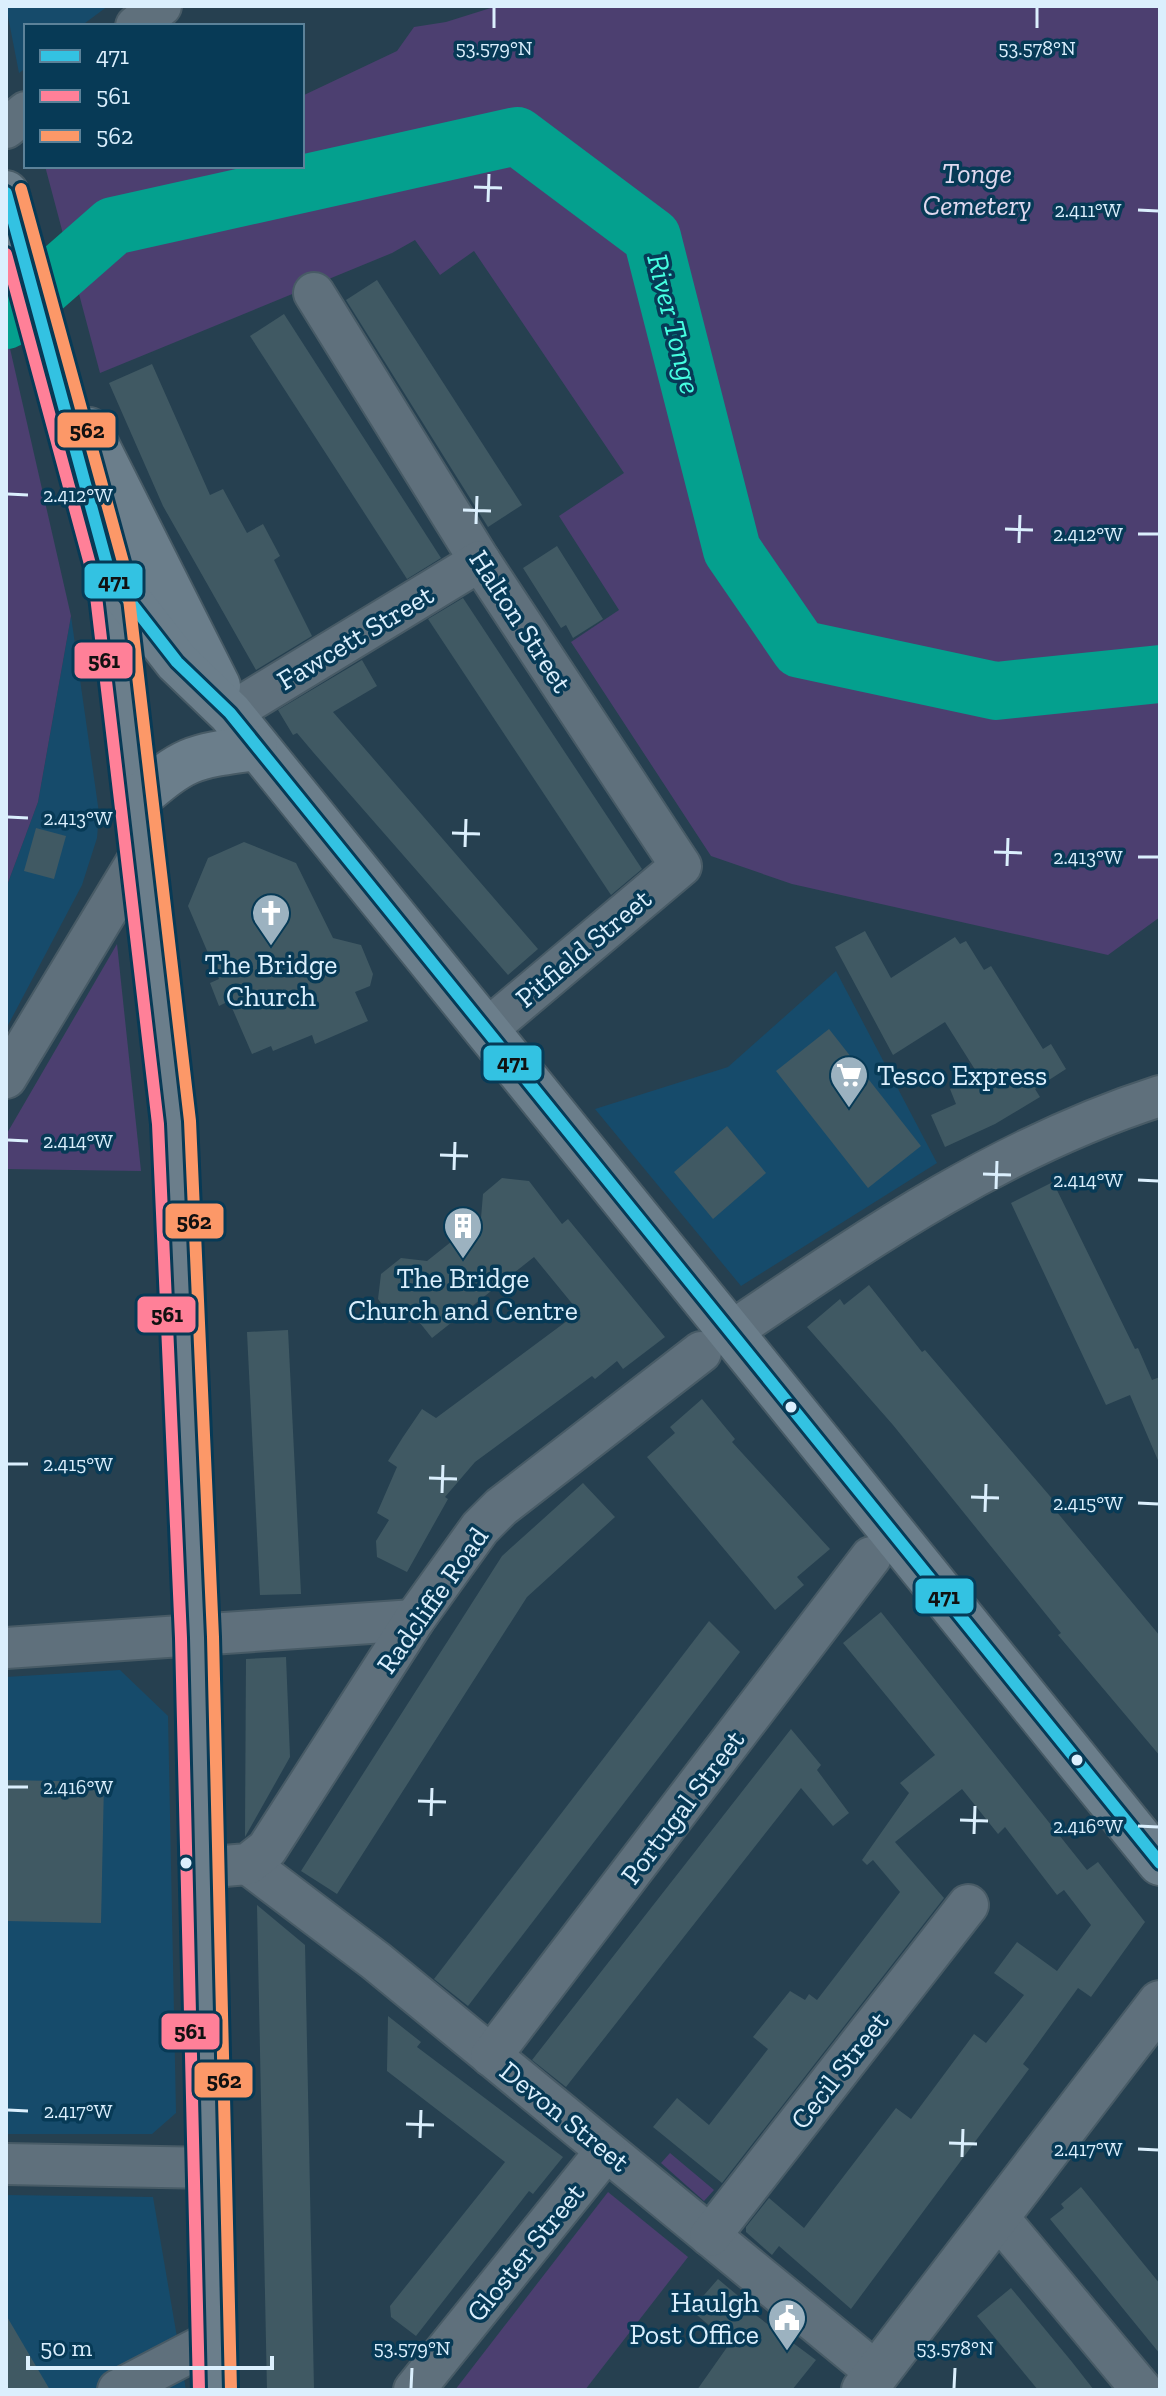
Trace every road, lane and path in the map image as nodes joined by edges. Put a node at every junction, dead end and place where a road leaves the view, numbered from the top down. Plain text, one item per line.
1 (161, 6) edge
2 (138, 24) edge
3 (24, 114) edge
4 (6, 128) edge
5 (6, 193) edge
6 (314, 293) dead end
7 (47, 342) junction
8 (480, 561) junction
9 (110, 576) junction
10 (230, 713) junction
11 (255, 748) junction
12 (136, 800) junction
13 (142, 853) junction
14 (681, 866) joint
15 (485, 1031) junction
16 (6, 1078) edge
17 (1160, 1096) edge
18 (717, 1342) junction
19 (871, 1557) dead end
20 (414, 1620) junction
21 (197, 1637) junction
22 (6, 1648) edge
23 (1160, 1863) edge
24 (248, 1864) junction
25 (204, 1867) junction
26 (968, 1905) dead end
27 (1160, 2003) edge
28 (491, 2056) junction
29 (606, 2151) junction
30 (6, 2164) edge
31 (212, 2168) junction
32 (997, 2216) junction
33 (710, 2236) junction
34 (214, 2340) junction
35 (871, 2382) edge
36 (118, 2390) edge
37 (215, 2390) edge
38 (414, 2390) edge
39 (1142, 2390) edge

1 - 2 street
3 - 4 street
5 - 7 main road
6 - 8 street, Halton Street
7 - 9 main road
7 - 10 main road
8 - 10 street, Fawcett Street
8 - 14 street, Halton Street
9 - 10 main road
9 - 12 main road
10 - 11 main road
11 - 12 main road
11 - 15 main road
12 - 13 main road
13 - 16 street
13 - 21 main road
14 - 15 street, Pitfield Street
15 - 18 main road
17 - 18 street, Radcliffe Road
18 - 20 street, Radcliffe Road
18 - 23 main road
19 - 28 street, Portugal Street
20 - 21 street
20 - 24 street, Radcliffe Road
21 - 22 street
21 - 25 main road
24 - 25 street
24 - 28 street, Devon Street
25 - 31 main road
26 - 33 street, Cecil Street
27 - 32 main road
28 - 29 street, Devon Street
29 - 33 street, Devon Street
29 - 38 street, Gloster Street
30 - 31 street
31 - 34 main road
32 - 35 main road
32 - 39 street
33 - 35 street, Devon Street
34 - 36 street
34 - 37 main road

